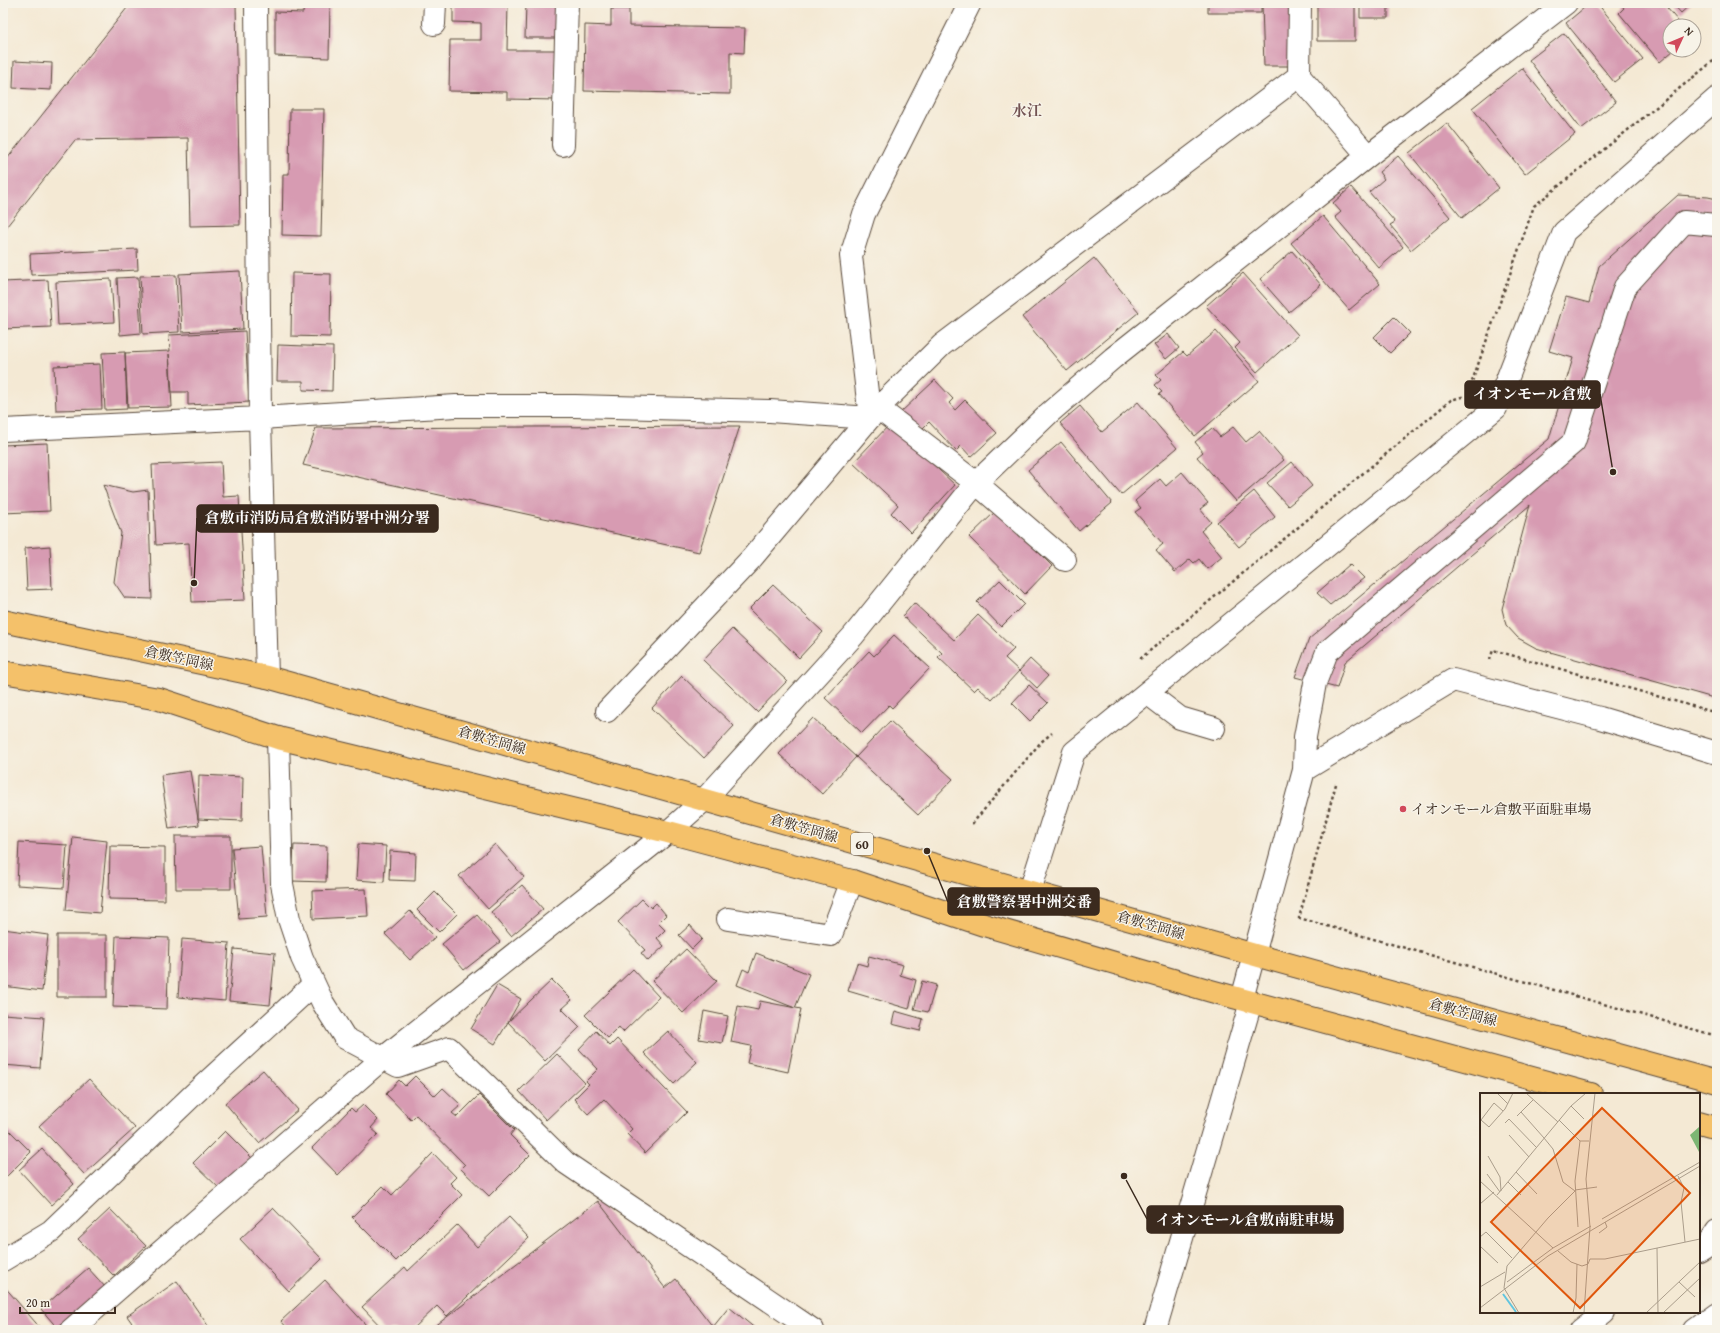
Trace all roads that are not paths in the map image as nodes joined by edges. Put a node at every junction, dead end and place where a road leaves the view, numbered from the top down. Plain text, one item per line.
1 (256, 3) edge
2 (567, 3) edge
3 (970, 3) edge
4 (1300, 3) edge
5 (1566, 3) edge
6 (1299, 76) junction
7 (1717, 98) edge
8 (563, 144) dead end
9 (1368, 156) junction
10 (1716, 225) dead end
11 (874, 413) junction
12 (260, 418) junction
13 (3, 430) edge
14 (976, 483) junction
15 (1065, 560) dead end
16 (3, 621) edge
17 (3, 672) edge
18 (267, 677) junction
19 (1147, 693) junction
20 (607, 711) dead end
21 (1214, 728) dead end
22 (278, 738) junction
23 (1717, 753) edge
24 (1304, 770) junction
25 (704, 800) junction
26 (668, 832) junction
27 (852, 881) junction
28 (1030, 890) junction
29 (728, 919) dead end
30 (1255, 955) junction
31 (314, 984) junction
32 (1247, 1000) junction
33 (382, 1059) junction
34 (1717, 1082) edge
35 (1587, 1093) edge
36 (1700, 1123) edge
37 (1717, 1128) edge
38 (1717, 1231) edge
39 (1700, 1250) edge
40 (3, 1260) edge
41 (1603, 1313) edge
42 (1717, 1314) edge
43 (71, 1330) edge
44 (813, 1330) edge
45 (1155, 1330) edge
46 (1581, 1330) edge
47 (1695, 1330) edge

1 - 12 street
2 - 8 street
3 - 11 street
4 - 6 street
5 - 9 street
6 - 9 street
6 - 11 street
7 - 19 street
9 - 14 street
10 - 24 street
11 - 12 street
11 - 14 street
11 - 20 street
12 - 13 street
12 - 18 street
14 - 15 street
14 - 25 street
16 - 18 main road, 倉敷笠岡線 / 60
17 - 22 main road
18 - 25 main road, 倉敷笠岡線 / 60
19 - 21 street
19 - 28 street
22 - 26 main road
22 - 31 street
23 - 24 street
24 - 30 street
25 - 26 street
25 - 28 main road, 倉敷笠岡線 / 60
26 - 27 main road
26 - 33 street
27 - 29 street
27 - 32 main road
28 - 30 main road, 倉敷笠岡線 / 60
30 - 32 street
30 - 34 main road, 倉敷笠岡線 / 60
31 - 33 street
31 - 40 street
32 - 35 main road
32 - 45 street
33 - 43 street
33 - 44 street
36 - 37 main road
38 - 39 street
41 - 46 street
42 - 47 street

